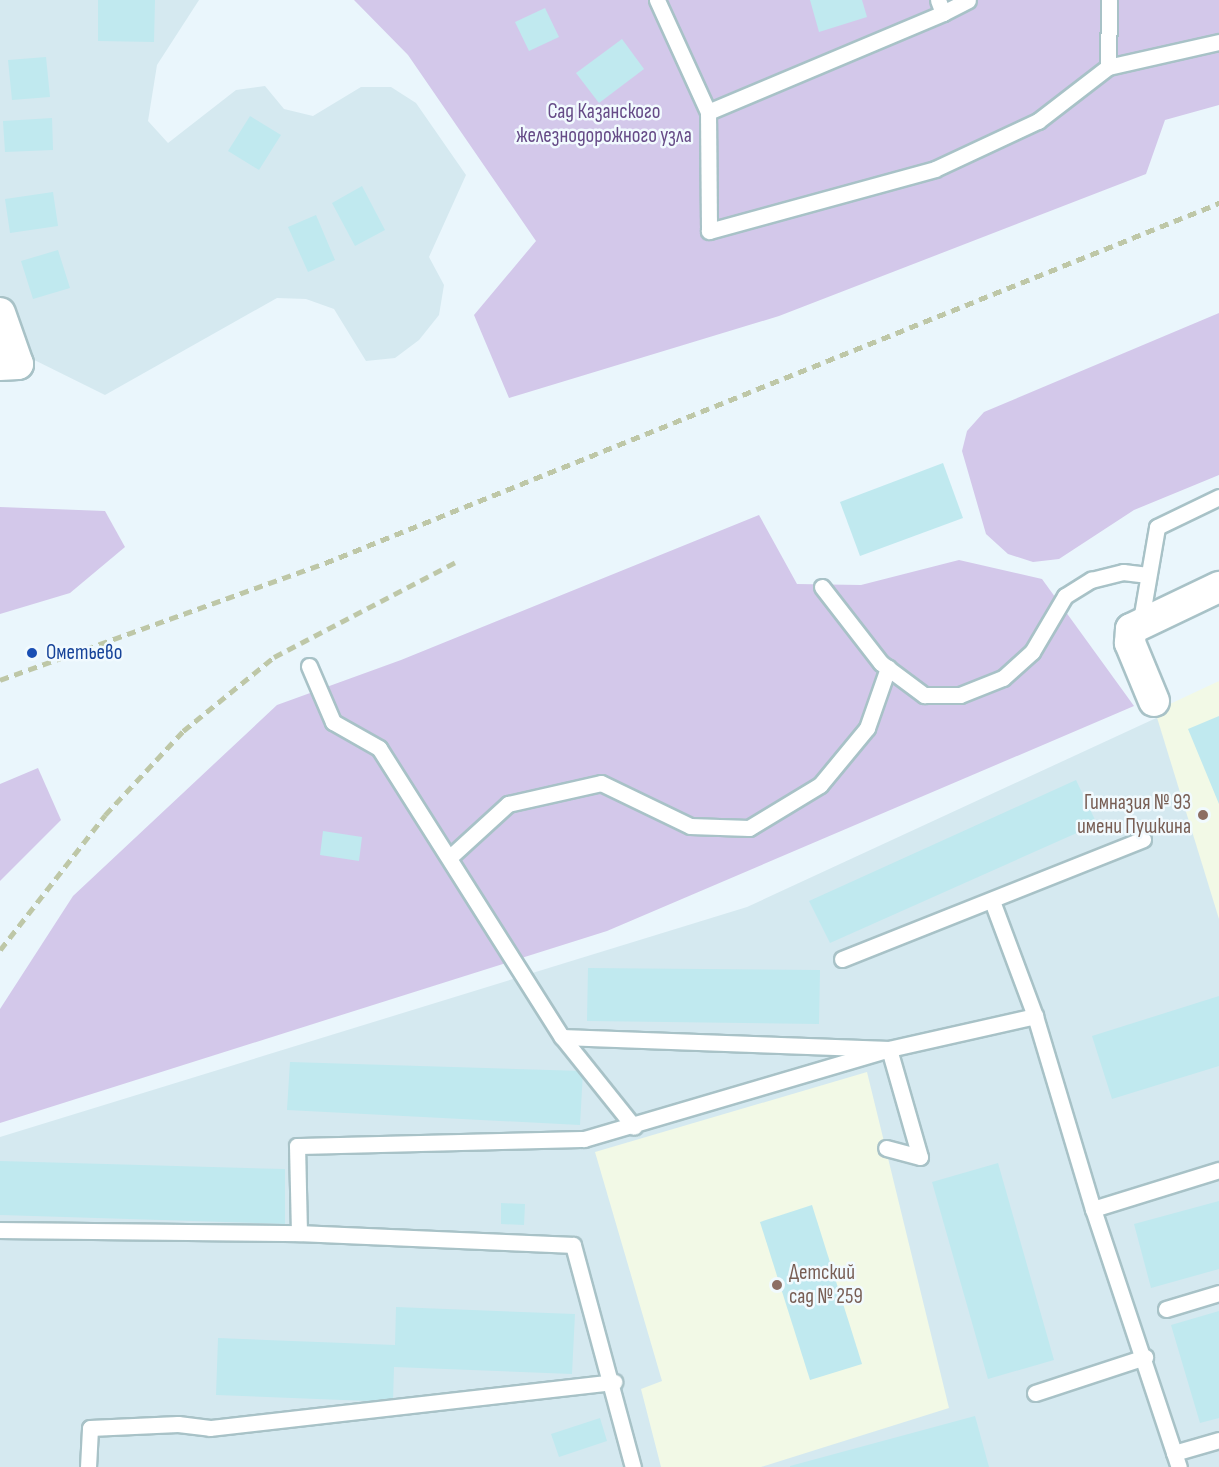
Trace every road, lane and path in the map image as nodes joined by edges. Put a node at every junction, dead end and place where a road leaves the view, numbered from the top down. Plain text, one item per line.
1 (657, 0) edge
2 (968, 0) edge
3 (1109, 0) edge
4 (941, 6) edge
5 (1219, 42) edge
6 (1108, 67) junction
7 (708, 112) junction
8 (0, 313) edge
9 (9, 365) edge
10 (1219, 497) edge
11 (1148, 576) junction
12 (822, 587) dead end
13 (1219, 587) edge
14 (1141, 620) junction
15 (309, 666) dead end
16 (888, 668) junction
17 (1154, 701) dead end
18 (1143, 839) dead end
19 (450, 857) junction
20 (992, 901) junction
21 (842, 959) dead end
22 (1035, 1016) junction
23 (562, 1037) junction
24 (889, 1049) junction
25 (634, 1127) junction
26 (885, 1148) dead end
27 (1219, 1170) edge
28 (1093, 1209) junction
29 (0, 1230) edge
30 (299, 1233) junction
31 (1219, 1293) edge
32 (1166, 1309) dead end
33 (1145, 1358) junction
34 (614, 1382) junction
35 (1035, 1393) dead end
36 (1219, 1440) edge
37 (1177, 1460) edge
38 (88, 1467) edge
39 (633, 1467) edge

1 - 7 lane
2 - 4 lane
3 - 6 lane
4 - 7 lane
5 - 6 lane
6 - 7 lane
8 - 9 street
10 - 11 lane
11 - 14 lane
11 - 16 lane
12 - 16 lane
13 - 14 street
14 - 17 street
15 - 19 lane
16 - 19 lane
18 - 20 lane
19 - 23 lane
20 - 21 lane
20 - 22 lane
22 - 24 lane
22 - 28 lane
23 - 24 lane
23 - 25 lane
24 - 25 lane
24 - 26 lane
25 - 30 lane
27 - 28 lane
28 - 33 lane
29 - 30 lane
30 - 34 lane
31 - 32 lane
33 - 35 lane
33 - 37 lane
34 - 38 lane
34 - 39 lane
36 - 37 lane

